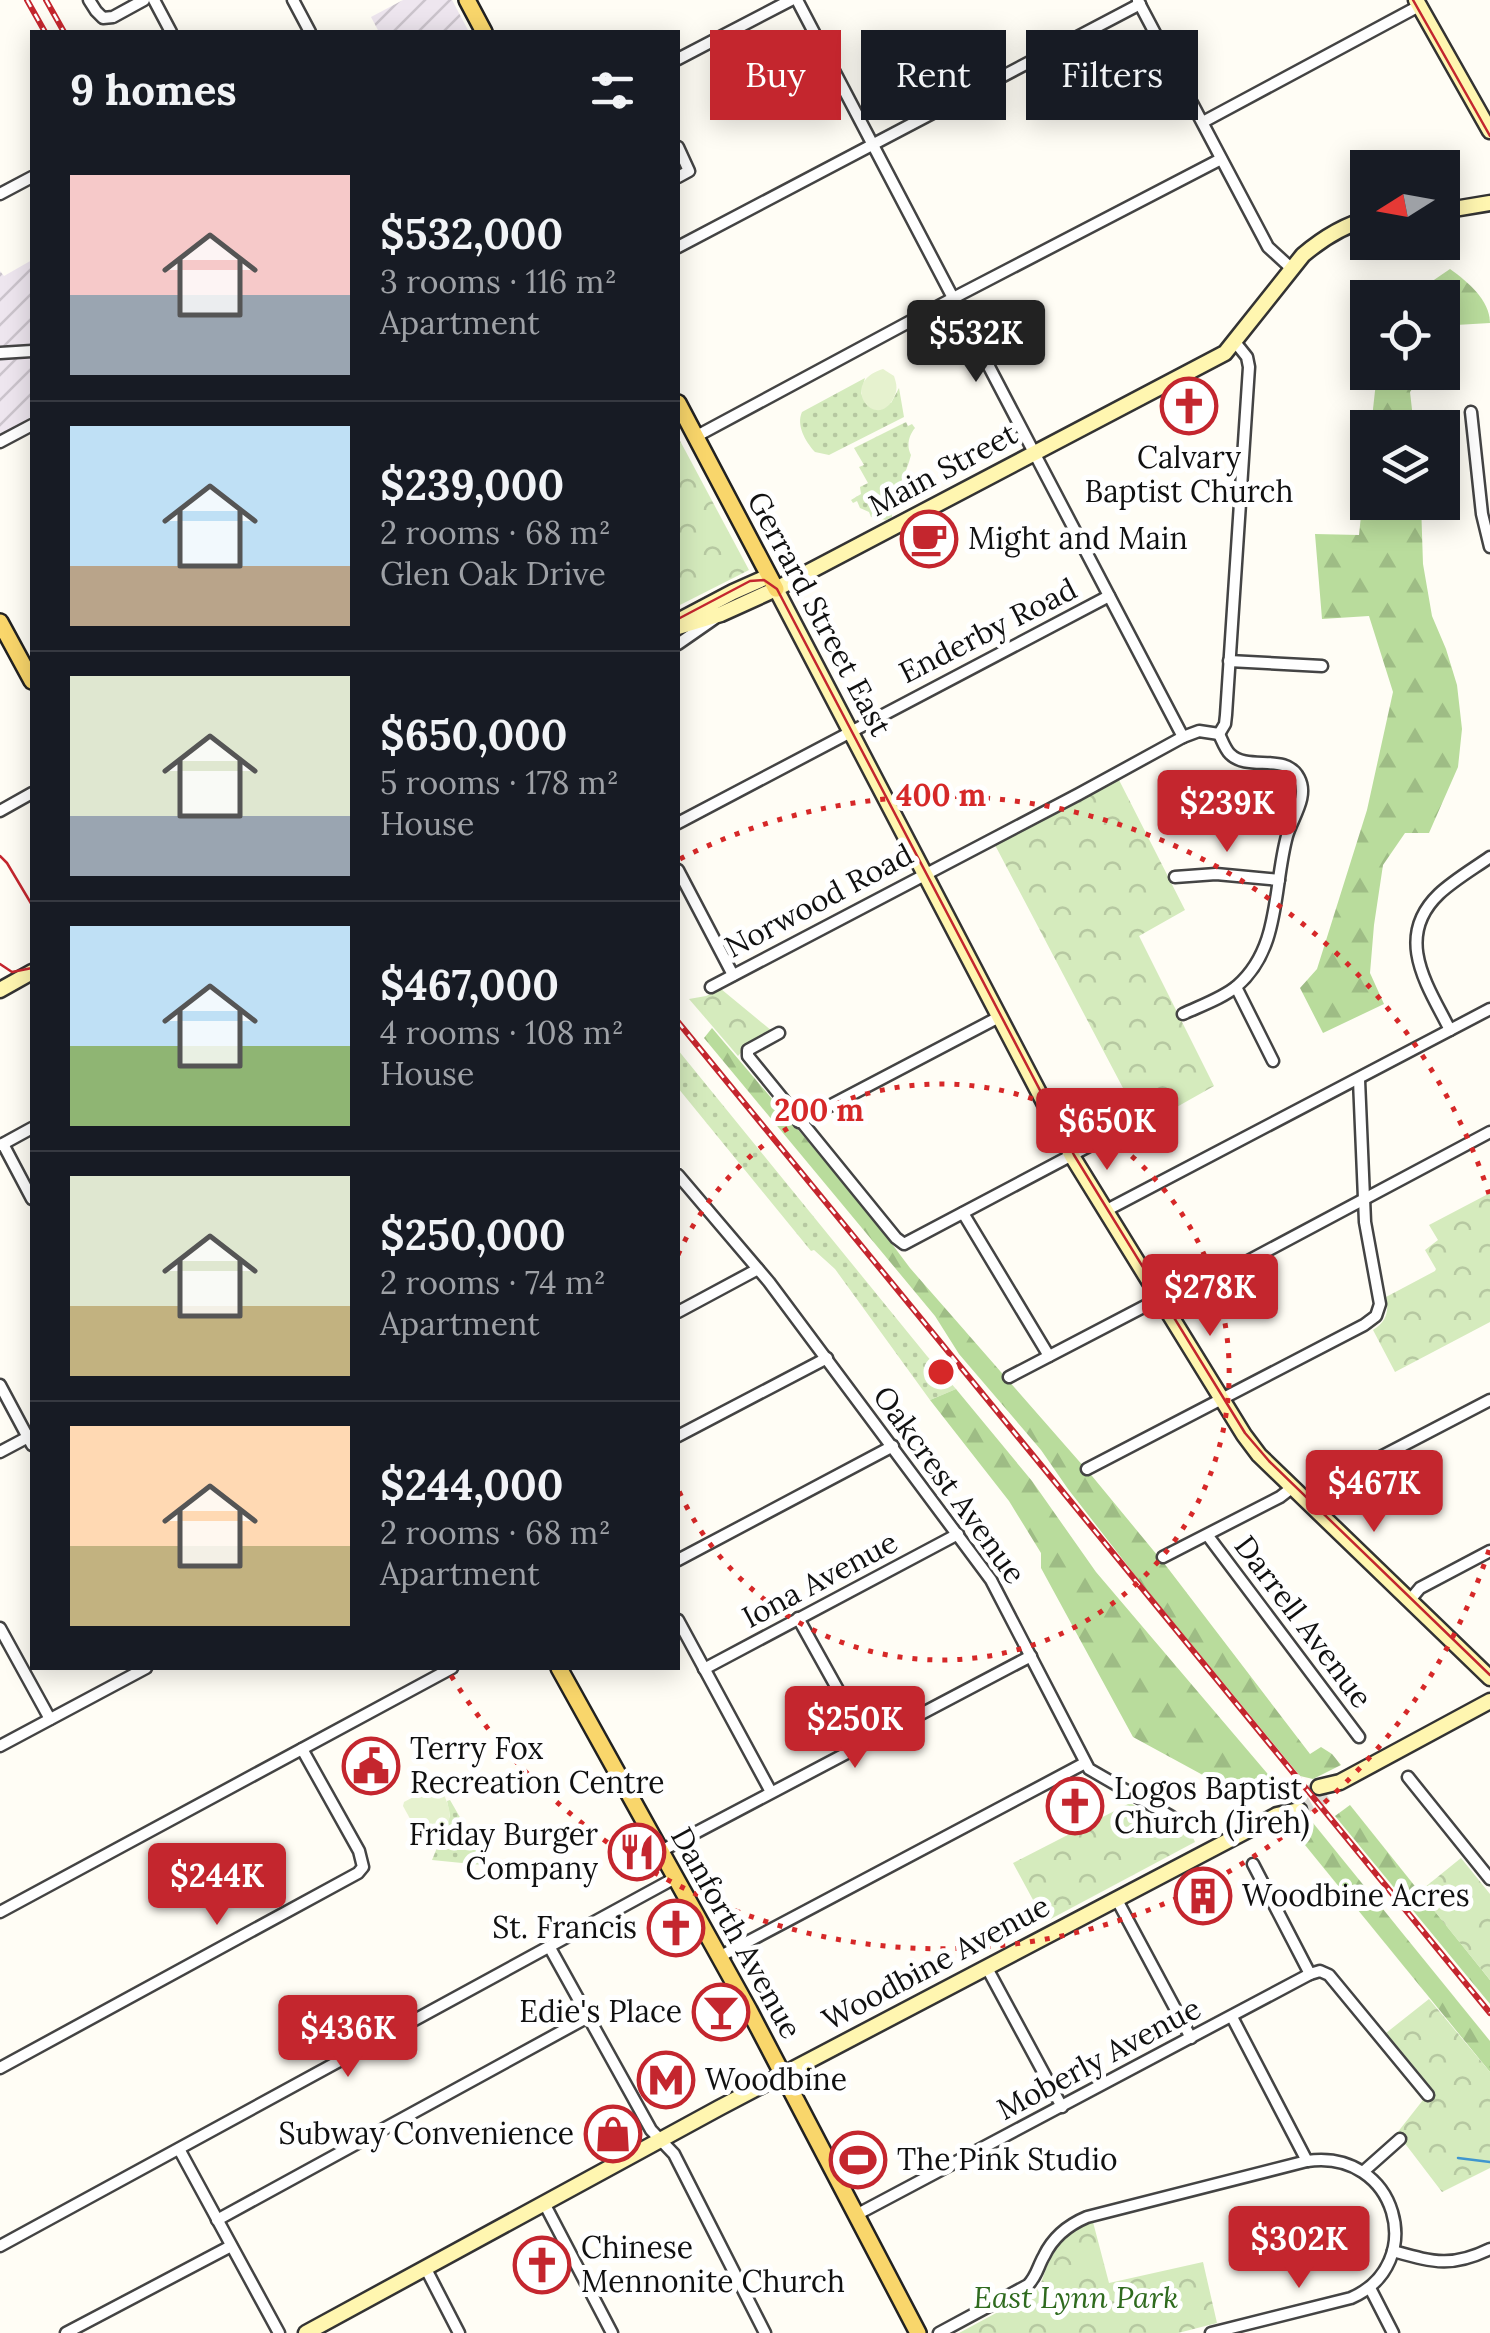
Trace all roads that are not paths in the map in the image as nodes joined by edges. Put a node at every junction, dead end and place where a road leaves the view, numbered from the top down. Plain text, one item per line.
1 (90, 0) edge
2 (144, 0) edge
3 (154, 0) edge
4 (293, 0) edge
5 (466, 0) edge
6 (794, 0) edge
7 (1139, 2) edge
8 (1418, 3) edge
9 (170, 30) edge
10 (309, 30) edge
11 (483, 30) edge
12 (680, 57) edge
13 (1202, 122) junction
14 (1490, 132) edge
15 (874, 144) junction
16 (680, 151) edge
17 (1222, 159) junction
18 (680, 176) edge
19 (30, 178) edge
20 (0, 194) edge
21 (1490, 203) edge
22 (1460, 207) edge
23 (1350, 225) edge
24 (680, 246) edge
25 (1292, 269) junction
26 (954, 298) junction
27 (1235, 342) junction
28 (30, 351) edge
29 (0, 353) edge
30 (680, 407) edge
31 (1471, 412) dead end
32 (30, 427) edge
33 (695, 437) junction
34 (0, 442) edge
35 (1035, 453) junction
36 (1490, 547) edge
37 (772, 583) junction
38 (1109, 596) junction
39 (721, 614) junction
40 (0, 622) edge
41 (680, 623) edge
42 (680, 624) edge
43 (680, 643) edge
44 (1229, 661) junction
45 (1322, 666) dead end
46 (30, 677) edge
47 (849, 731) junction
48 (1219, 734) junction
49 (1184, 737) junction
50 (30, 795) edge
51 (0, 811) edge
52 (680, 822) edge
53 (1490, 857) edge
54 (680, 874) edge
55 (924, 874) junction
56 (1175, 877) dead end
57 (1279, 880) junction
58 (30, 973) edge
59 (733, 975) junction
60 (711, 986) dead end
61 (1236, 987) junction
62 (0, 990) edge
63 (1490, 1009) edge
64 (1183, 1014) dead end
65 (999, 1017) junction
66 (1450, 1030) junction
67 (779, 1033) dead end
68 (1273, 1061) dead end
69 (1359, 1080) junction
70 (1140, 1119) dead end
71 (799, 1122) junction
72 (30, 1129) edge
73 (1490, 1132) edge
74 (1, 1145) edge
75 (1072, 1156) junction
76 (680, 1177) edge
77 (30, 1196) edge
78 (1365, 1199) junction
79 (1105, 1212) junction
80 (963, 1213) junction
81 (758, 1269) junction
82 (1162, 1302) junction
83 (680, 1311) edge
84 (1049, 1356) junction
85 (827, 1358) junction
86 (1009, 1377) dead end
87 (0, 1385) edge
88 (1221, 1398) junction
89 (1490, 1400) edge
90 (680, 1435) edge
91 (30, 1437) edge
92 (30, 1439) edge
93 (893, 1446) junction
94 (0, 1452) edge
95 (1087, 1469) dead end
96 (1293, 1488) junction
97 (1308, 1502) junction
98 (958, 1534) junction
99 (1208, 1536) junction
100 (1490, 1551) edge
101 (1163, 1558) dead end
102 (680, 1559) edge
103 (1410, 1600) junction
104 (798, 1618) junction
105 (680, 1624) edge
106 (0, 1628) edge
107 (1031, 1656) junction
108 (704, 1669) junction
109 (142, 1670) edge
110 (448, 1670) edge
111 (559, 1670) edge
112 (1490, 1678) edge
113 (1490, 1701) edge
114 (50, 1719) junction
115 (1359, 1737) dead end
116 (867, 1742) junction
117 (0, 1746) edge
118 (302, 1749) junction
119 (1086, 1763) junction
120 (1408, 1777) dead end
121 (1323, 1791) tunnel mouth
122 (771, 1792) junction
123 (1295, 1806) tunnel mouth
124 (1172, 1817) dead end
125 (661, 1851) junction
126 (1253, 1864) dead end
127 (675, 1878) junction
128 (1490, 1879) edge
129 (1116, 1898) junction
130 (0, 1912) edge
131 (550, 1948) junction
132 (719, 1956) junction
133 (987, 1968) junction
134 (1310, 1974) junction
135 (588, 2017) junction
136 (1232, 2017) junction
137 (1192, 2038) junction
138 (0, 2068) edge
139 (782, 2076) junction
140 (1428, 2095) dead end
141 (1062, 2107) junction
142 (1400, 2139) dead end
143 (660, 2140) junction
144 (179, 2149) junction
145 (1307, 2161) junction
146 (1364, 2170) junction
147 (544, 2203) junction
148 (856, 2215) junction
149 (218, 2220) junction
150 (0, 2246) edge
151 (230, 2246) junction
152 (1490, 2249) edge
153 (1393, 2250) junction
154 (426, 2269) junction
155 (1370, 2288) junction
156 (1251, 2328) edge
157 (66, 2333) edge
158 (279, 2333) edge
159 (308, 2333) edge
160 (459, 2333) edge
161 (612, 2333) edge
162 (766, 2333) edge
163 (918, 2333) edge
164 (938, 2333) edge
165 (1212, 2333) edge
166 (1393, 2333) edge

1 - 2 street
3 - 9 street
4 - 10 street
5 - 11 main road
6 - 12 street
6 - 15 street
7 - 13 street
7 - 15 street
8 - 13 street
8 - 14 main road
13 - 17 street
15 - 24 street
15 - 26 street
16 - 18 street
17 - 25 street
17 - 26 street
19 - 20 street
21 - 22 main road
23 - 25 main road, Main Street
25 - 27 main road, Main Street
26 - 33 street
26 - 35 street
27 - 35 main road, Main Street
27 - 44 street
28 - 29 street
30 - 33 main road, Gerrard Street East
31 - 36 street
32 - 34 street
33 - 37 main road, Gerrard Street East
35 - 37 main road, Main Street
35 - 38 street
37 - 39 main road, Main Street
37 - 41 main road, Main Street
37 - 47 main road, Gerrard Street East
38 - 47 street, Enderby Road
38 - 49 street
39 - 42 main road, Main Street
39 - 43 street, Main Street
40 - 46 main road
44 - 45 street
44 - 48 street
47 - 52 street, Enderby Road
47 - 55 main road, Gerrard Street East
48 - 49 street, Norwood Road
48 - 57 street
49 - 55 street, Norwood Road
50 - 51 street
53 - 66 street
54 - 59 street
55 - 59 street, Norwood Road
55 - 65 main road, Gerrard Street East
56 - 57 street
57 - 61 street
58 - 62 main road
59 - 60 street, Norwood Road
61 - 64 street
61 - 68 street
63 - 66 street
65 - 71 street
65 - 75 main road, Gerrard Street East
66 - 69 street
67 - 71 street
69 - 78 street
69 - 79 street
70 - 75 street
71 - 80 street
72 - 74 street
73 - 78 street
74 - 77 street
75 - 79 main road, Gerrard Street East
75 - 80 street
76 - 81 street, Oakcrest Avenue
78 - 82 street
78 - 88 street
79 - 82 main road, Gerrard Street East
80 - 84 street
81 - 83 street
81 - 85 street, Oakcrest Avenue
82 - 84 street
82 - 88 main road, Gerrard Street East
84 - 86 street
85 - 90 street
85 - 93 street, Oakcrest Avenue
87 - 91 street
88 - 95 street
88 - 96 main road, Gerrard Street East
89 - 97 street
92 - 94 street
93 - 98 street, Oakcrest Avenue
93 - 102 street
96 - 97 main road, Gerrard Street East
96 - 99 street
97 - 103 main road, Gerrard Street East
98 - 104 street, Iona Avenue
98 - 107 street, Oakcrest Avenue
99 - 101 street
99 - 115 street, Darrell Avenue
100 - 103 street
103 - 112 main road, Gerrard Street East
104 - 108 street, Iona Avenue
104 - 116 street
105 - 108 street
106 - 114 street
107 - 116 street
107 - 119 street, Oakcrest Avenue
108 - 122 street
109 - 114 street
110 - 118 street
111 - 125 main road, Danforth Avenue
113 - 121 main road
114 - 117 street
116 - 122 street
118 - 130 street
118 - 138 street
119 - 124 street, Oakcrest Avenue
119 - 132 street
120 - 128 street
122 - 125 street
123 - 129 main road, Woodbine Avenue
125 - 127 main road, Danforth Avenue
126 - 134 street
127 - 131 street
127 - 132 main road, Danforth Avenue
129 - 133 main road, Woodbine Avenue
129 - 137 street
131 - 135 street
131 - 144 street
132 - 139 main road, Danforth Avenue
133 - 139 main road, Woodbine Avenue
133 - 141 street
134 - 136 street, Moberly Avenue
134 - 140 street
135 - 143 street
135 - 149 street
136 - 137 street, Moberly Avenue
136 - 145 street
137 - 141 street, Moberly Avenue
139 - 143 main road, Woodbine Avenue
139 - 148 main road, Danforth Avenue
141 - 148 street, Moberly Avenue
142 - 146 street
143 - 147 main road, Woodbine Avenue
143 - 162 street
144 - 149 street
144 - 150 street
145 - 146 street
145 - 164 street
146 - 153 street
147 - 154 main road, Woodbine Avenue
147 - 161 street
148 - 163 main road, Danforth Avenue
149 - 151 street
151 - 157 street
151 - 158 street
152 - 153 street
153 - 155 street
154 - 159 main road, Woodbine Avenue
154 - 160 street
155 - 156 street
155 - 166 street
156 - 165 street

